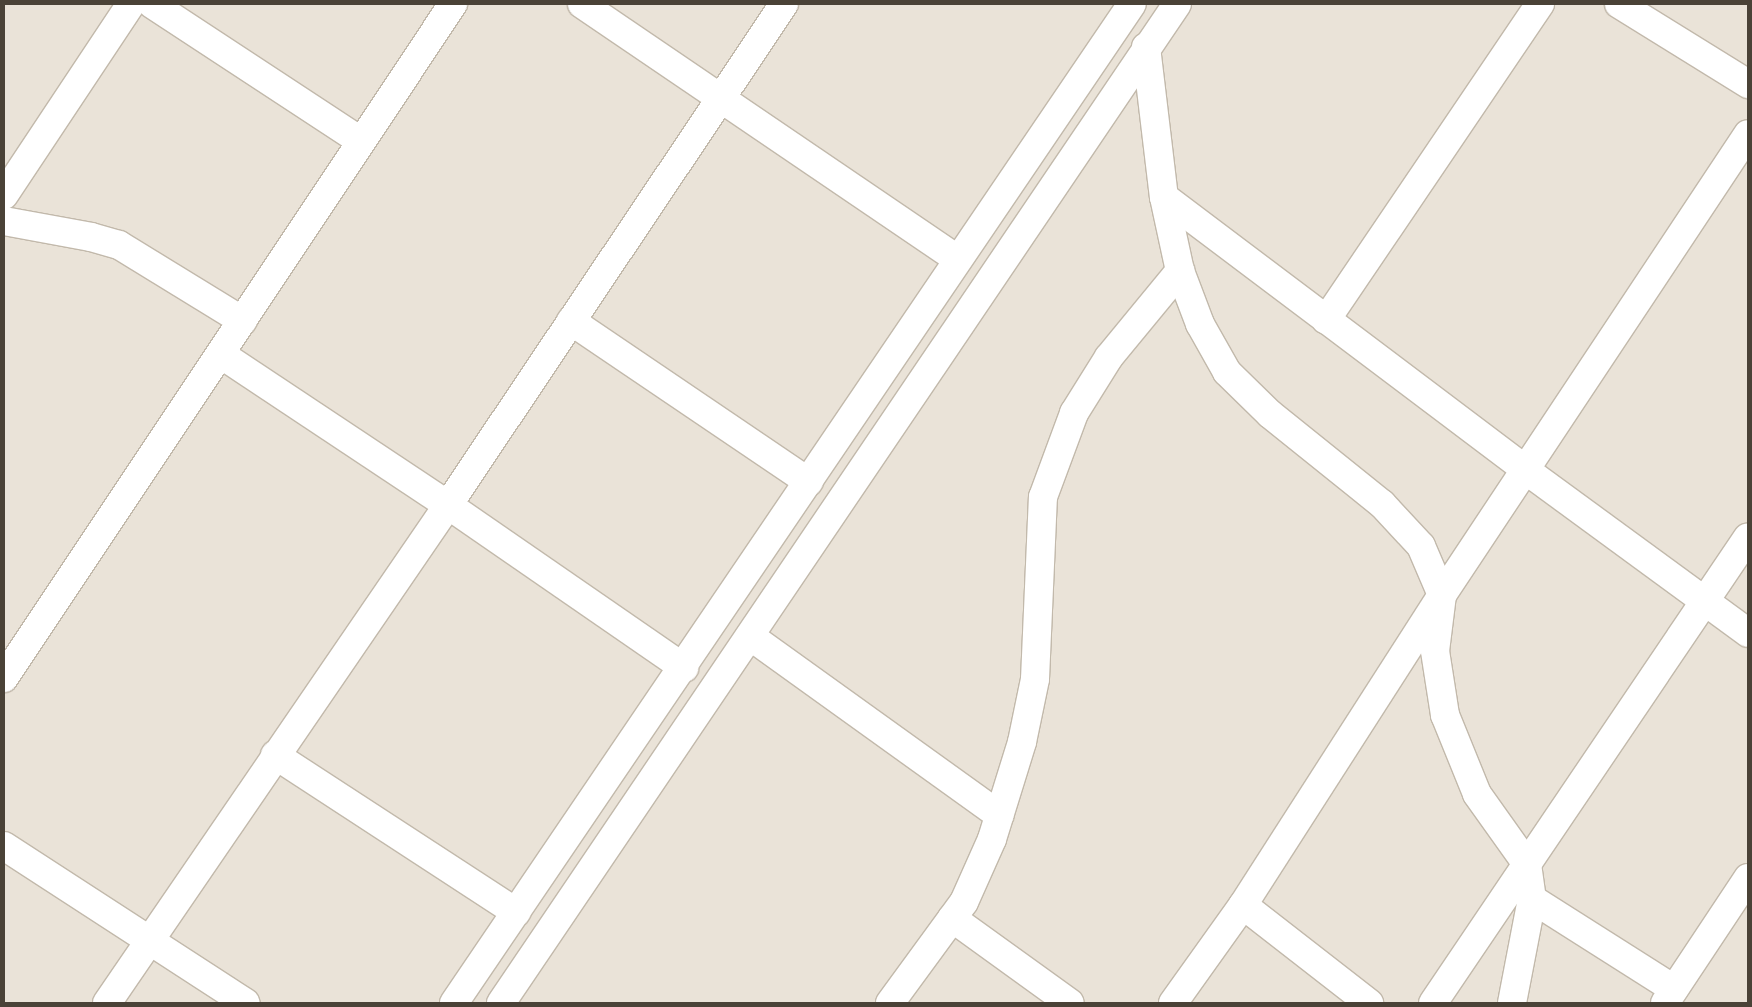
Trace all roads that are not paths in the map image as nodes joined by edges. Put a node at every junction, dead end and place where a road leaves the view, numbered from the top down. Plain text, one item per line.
1 (131, 4) edge
2 (152, 4) edge
3 (453, 4) edge
4 (582, 4) edge
5 (784, 4) edge
6 (1132, 4) edge
7 (1177, 4) edge
8 (1540, 4) edge
9 (1619, 4) edge
10 (1146, 47) junction
11 (1748, 84) edge
12 (720, 98) junction
13 (1748, 134) edge
14 (359, 140) junction
15 (4, 195) edge
16 (1164, 197) junction
17 (4, 221) edge
18 (957, 259) junction
19 (1180, 271) junction
20 (1326, 320) junction
21 (243, 321) junction
22 (572, 321) junction
23 (222, 354) junction
24 (1527, 471) junction
25 (809, 482) junction
26 (448, 505) junction
27 (1748, 537) edge
28 (1442, 595) junction
29 (1705, 601) junction
30 (1748, 633) edge
31 (750, 636) junction
32 (684, 668) junction
33 (4, 678) edge
34 (275, 754) junction
35 (999, 814) junction
36 (4, 846) edge
37 (1527, 864) junction
38 (1748, 878) edge
39 (1532, 899) junction
40 (1243, 905) junction
41 (516, 912) junction
42 (952, 918) junction
43 (152, 942) junction
44 (1669, 996) edge
45 (108, 1003) edge
46 (246, 1003) edge
47 (454, 1003) edge
48 (501, 1003) edge
49 (890, 1003) edge
50 (1070, 1003) edge
51 (1173, 1003) edge
52 (1369, 1003) edge
53 (1433, 1003) edge
54 (1512, 1003) edge

1 - 15 street
2 - 14 street
3 - 14 street
4 - 12 street
5 - 12 street
6 - 18 street
7 - 10 street
8 - 20 street
9 - 11 street
10 - 16 street
10 - 31 street
12 - 18 street
12 - 22 street
13 - 24 street
14 - 21 street
16 - 19 street
16 - 20 street
17 - 21 street
18 - 25 street
19 - 28 street
19 - 35 street
20 - 24 street
21 - 23 street
22 - 25 street
22 - 26 street
23 - 26 street
23 - 33 street
24 - 28 street
24 - 29 street
25 - 32 street
26 - 32 street
26 - 34 street
27 - 29 street
28 - 37 street
28 - 40 street
29 - 30 street
29 - 37 street
31 - 35 street
31 - 48 street
32 - 41 street
34 - 41 street
34 - 43 street
35 - 42 street
36 - 43 street
37 - 39 street
37 - 53 street
38 - 44 street
39 - 44 street
39 - 54 street
40 - 51 street
40 - 52 street
41 - 47 street
42 - 49 street
42 - 50 street
43 - 45 street
43 - 46 street

